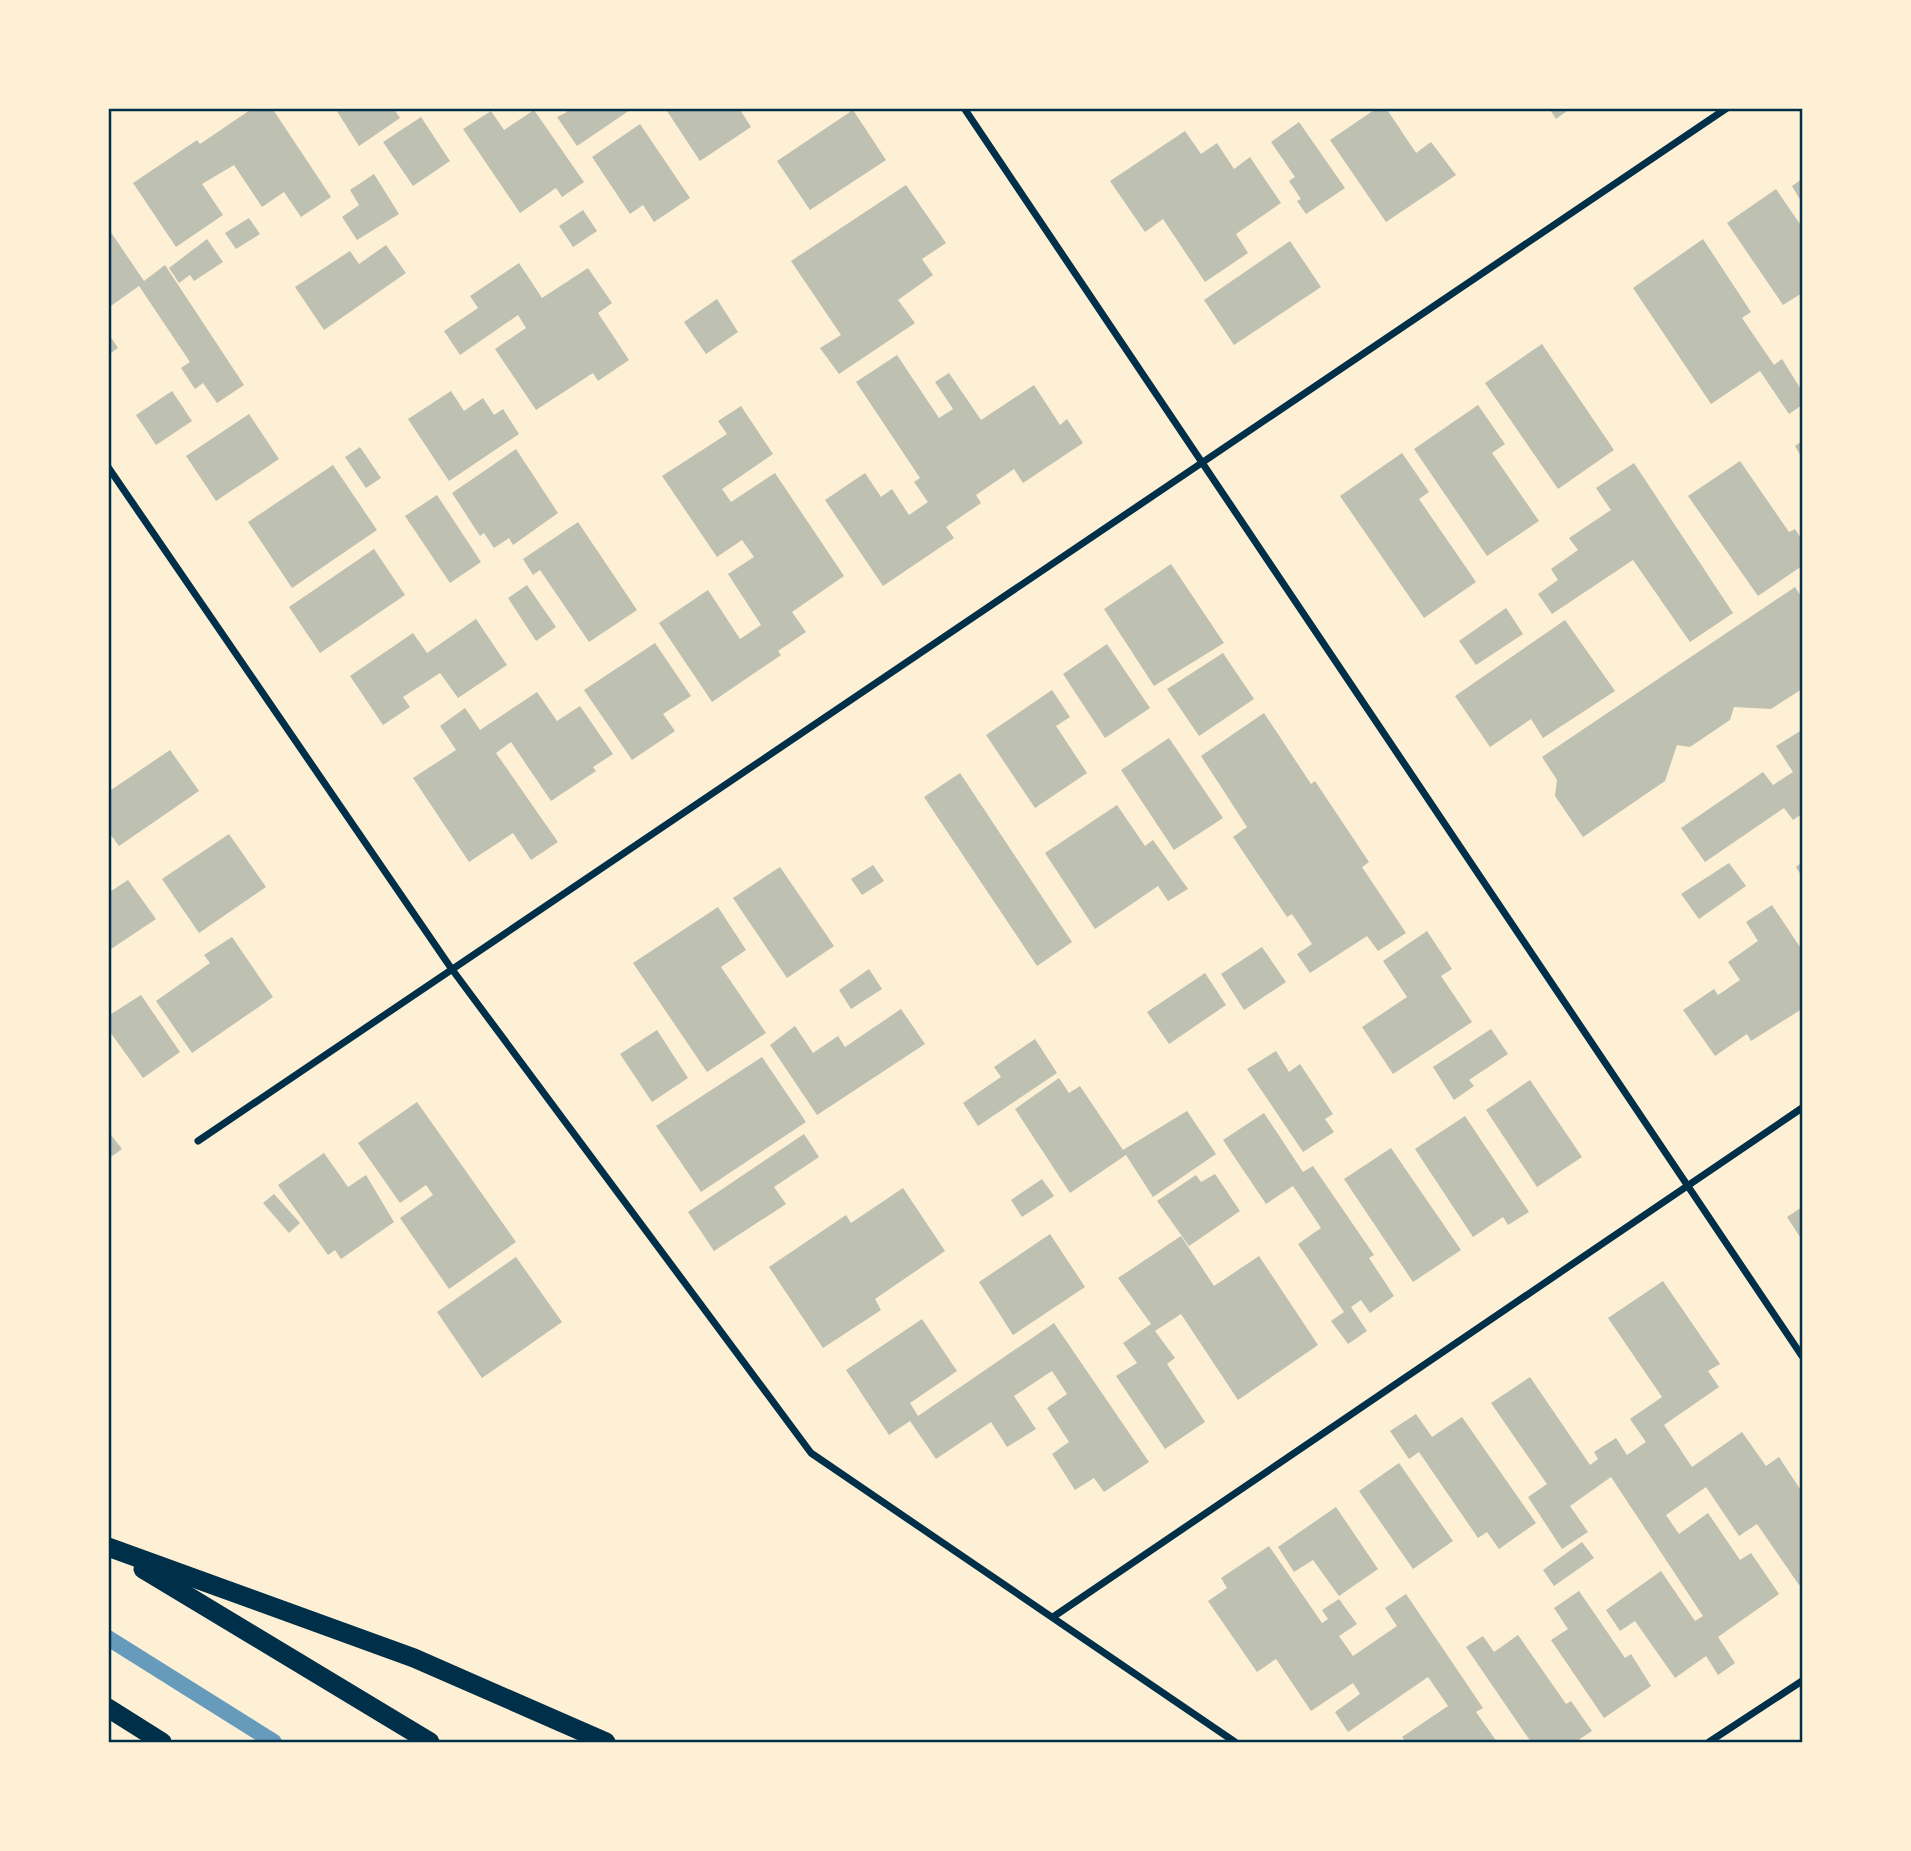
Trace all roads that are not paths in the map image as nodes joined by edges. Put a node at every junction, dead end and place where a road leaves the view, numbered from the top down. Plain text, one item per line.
1 (964, 108) edge
2 (1727, 108) edge
3 (1202, 463) junction
4 (108, 467) edge
5 (452, 968) junction
6 (1802, 1108) edge
7 (198, 1141) dead end
8 (1687, 1184) junction
9 (1802, 1356) edge
10 (108, 1548) edge
11 (1053, 1617) junction
12 (1802, 1681) edge
13 (108, 1708) edge
14 (162, 1742) edge
15 (430, 1742) edge
16 (606, 1742) edge
17 (1236, 1742) edge
18 (1709, 1742) edge

1 - 3 street
2 - 3 street
3 - 5 street
3 - 8 street
4 - 5 street
5 - 7 street
5 - 11 street
6 - 8 street
8 - 9 street
8 - 11 street
10 - 15 highway
10 - 16 highway
11 - 17 street
12 - 18 street
13 - 14 highway

